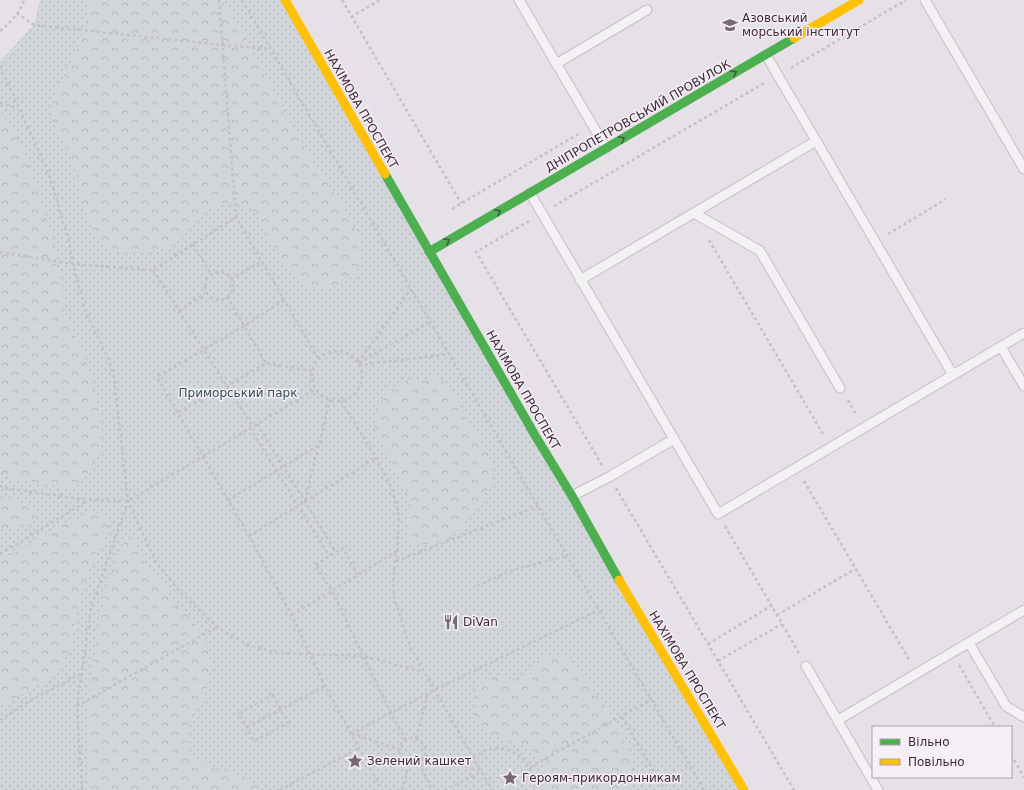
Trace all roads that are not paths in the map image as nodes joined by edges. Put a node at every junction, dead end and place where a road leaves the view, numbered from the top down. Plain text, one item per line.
1 (285, 0) edge
2 (519, 0) edge
3 (859, 0) edge
4 (925, 0) edge
5 (647, 10) dead end
6 (766, 55) junction
7 (556, 64) junction
8 (816, 141) junction
9 (606, 148) junction
10 (1024, 169) edge
11 (530, 193) junction
12 (694, 213) junction
13 (429, 252) junction
14 (580, 280) junction
15 (1024, 333) edge
16 (1001, 346) junction
17 (953, 375) junction
18 (1024, 386) edge
19 (840, 388) road end
20 (674, 439) junction
21 (572, 496) junction
22 (1024, 610) edge
23 (969, 643) junction
24 (806, 666) road end
25 (1024, 717) edge
26 (838, 720) junction
27 (744, 790) edge
28 (878, 790) edge

1 - 13 main road, НАХІМОВА ПРОСПЕКТ
2 - 7 lane
3 - 6 main road, ДНІПРОПЕТРОВСЬКИЙ ПРОВУЛОК
4 - 10 lane
5 - 7 lane
6 - 8 lane
9 -> 6 main road, ДНІПРОПЕТРОВСЬКИЙ ПРОВУЛОК
7 - 9 lane
8 - 12 lane
8 - 17 lane
9 - 11 main road, ДНІПРОПЕТРОВСЬКИЙ ПРОВУЛОК
13 -> 11 main road, ДНІПРОПЕТРОВСЬКИЙ ПРОВУЛОК
11 - 14 lane
12 - 14 lane
12 - 19 lane
13 - 21 main road, НАХІМОВА ПРОСПЕКТ
14 - 20 lane
15 - 16 lane
16 - 17 lane
16 - 18 lane
17 - 20 lane
20 - 21 lane
21 - 27 main road, НАХІМОВА ПРОСПЕКТ
22 - 23 lane
23 - 25 lane
23 - 26 lane
24 - 26 lane
26 - 28 lane

